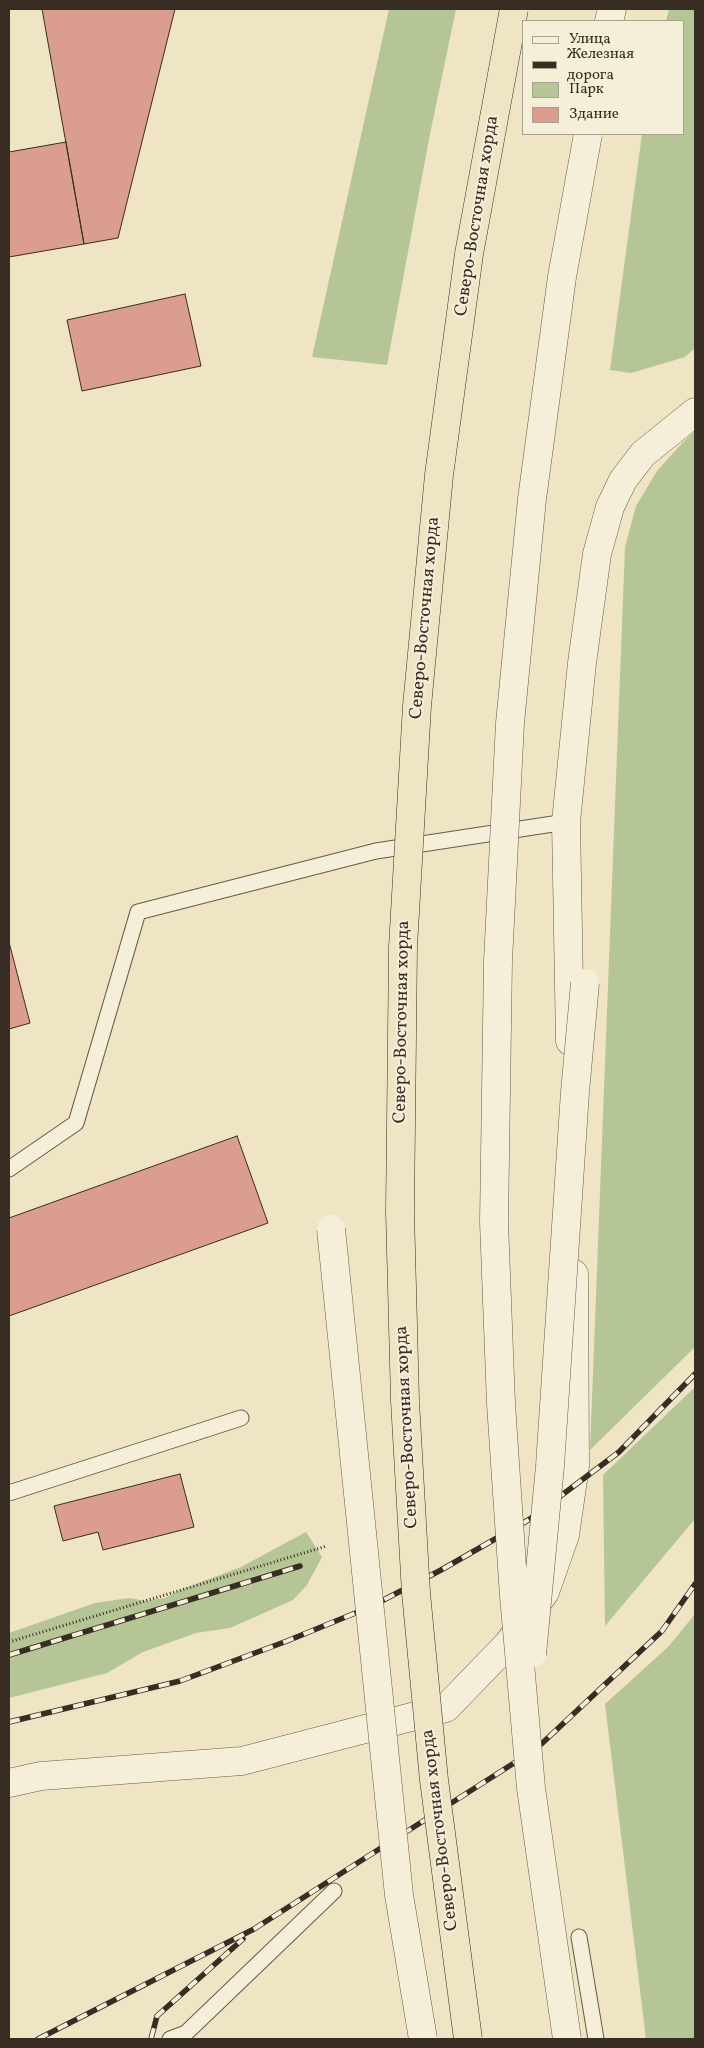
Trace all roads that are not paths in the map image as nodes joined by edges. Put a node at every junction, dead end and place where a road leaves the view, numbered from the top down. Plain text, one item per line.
1 (514, 9) edge
2 (588, 135) edge
3 (695, 412) edge
4 (566, 822) junction
5 (585, 984) dead end
6 (9, 1169) edge
7 (331, 1229) dead end
8 (241, 1418) dead end
9 (9, 1492) edge
10 (525, 1718) junction
11 (9, 1783) edge
12 (334, 1892) dead end
13 (579, 1937) dead end
14 (170, 2039) edge
15 (423, 2039) edge
16 (468, 2039) edge
17 (567, 2039) edge
18 (596, 2039) edge

1 - 16 main road, Северо-Восточная хорда, bridge
2 - 10 street, bridge
3 - 4 street
4 - 6 lane
4 - 11 street
5 - 10 street, bridge
7 - 15 street, bridge
8 - 9 lane
10 - 17 street, bridge
12 - 14 lane
13 - 18 lane

